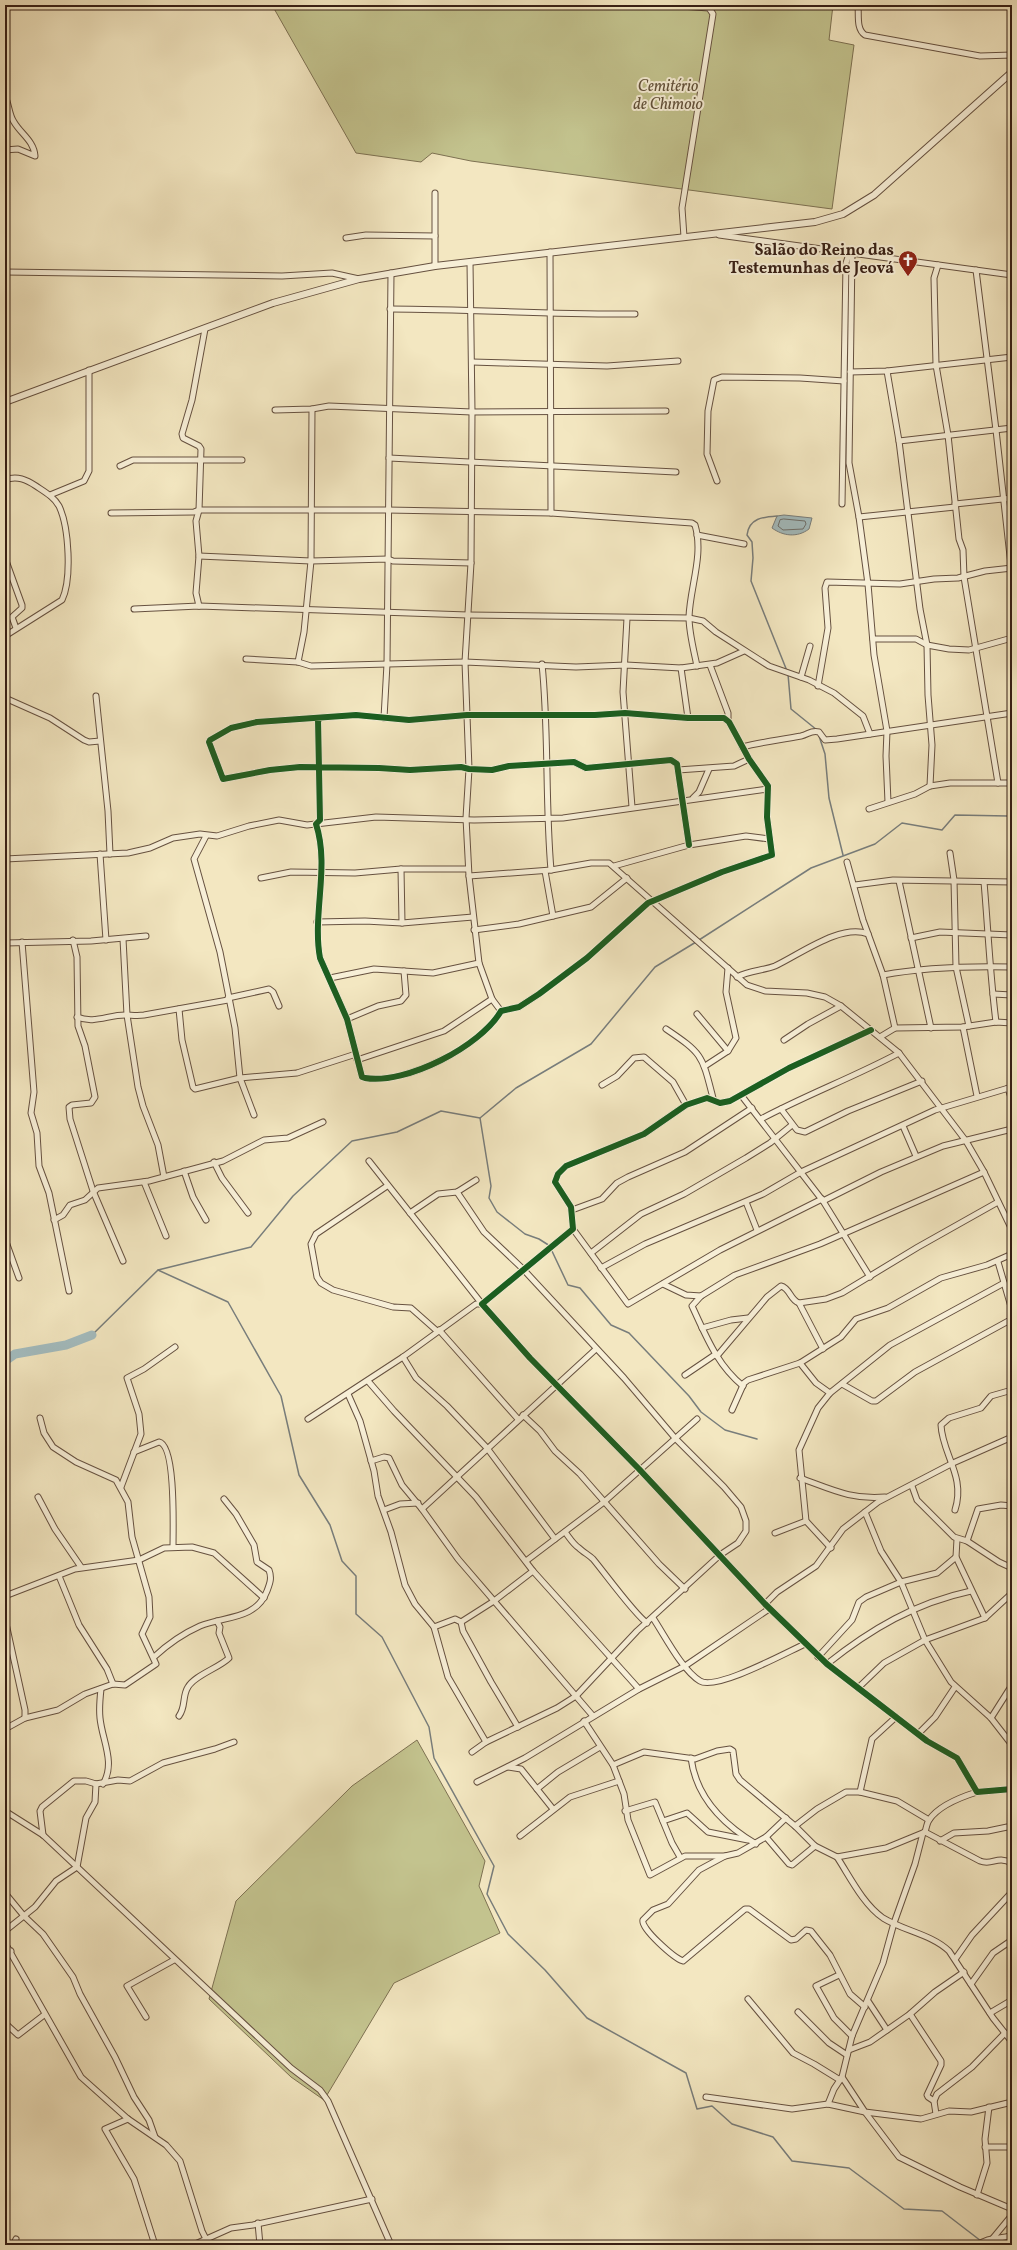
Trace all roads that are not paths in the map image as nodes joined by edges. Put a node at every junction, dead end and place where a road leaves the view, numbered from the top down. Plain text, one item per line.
1 (667, 5) edge
2 (858, 5) edge
3 (706, 7) edge
4 (1012, 55) edge
5 (1012, 72) edge
6 (5, 96) edge
7 (5, 150) edge
8 (435, 193) dead end
9 (716, 234) junction
10 (435, 236) junction
11 (684, 237) junction
12 (346, 238) dead end
13 (550, 252) junction
14 (852, 254) junction
15 (470, 262) junction
16 (938, 265) junction
17 (435, 266) junction
18 (976, 270) junction
19 (5, 272) edge
20 (391, 273) junction
21 (1012, 275) edge
22 (359, 279) junction
23 (390, 309) junction
24 (470, 309) junction
25 (635, 314) dead end
26 (551, 315) junction
27 (205, 329) junction
28 (1012, 357) edge
29 (988, 360) junction
30 (472, 362) junction
31 (678, 362) dead end
32 (551, 363) junction
33 (936, 365) junction
34 (89, 370) junction
35 (887, 371) junction
36 (850, 372) junction
37 (844, 381) junction
38 (5, 402) edge
39 (312, 409) junction
40 (390, 409) junction
41 (275, 410) dead end
42 (666, 411) dead end
43 (472, 412) junction
44 (552, 413) junction
45 (1012, 428) edge
46 (996, 430) junction
47 (948, 435) junction
48 (899, 441) junction
49 (389, 458) junction
50 (242, 460) dead end
51 (200, 461) junction
52 (471, 461) junction
53 (550, 464) junction
54 (120, 466) dead end
55 (676, 472) dead end
56 (5, 480) edge
57 (717, 481) dead end
58 (50, 495) junction
59 (1004, 498) junction
60 (1012, 498) edge
61 (842, 504) dead end
62 (955, 506) junction
63 (199, 510) junction
64 (310, 510) junction
65 (387, 510) junction
66 (907, 511) junction
67 (111, 513) dead end
68 (470, 513) junction
69 (551, 513) junction
70 (859, 517) junction
71 (697, 535) junction
72 (744, 544) dead end
73 (199, 556) junction
74 (5, 558) edge
75 (388, 559) junction
76 (311, 561) junction
77 (471, 563) junction
78 (1012, 568) edge
79 (1012, 574) edge
80 (964, 577) junction
81 (917, 582) junction
82 (868, 584) junction
83 (199, 606) junction
84 (134, 609) dead end
85 (306, 610) junction
86 (387, 612) junction
87 (468, 615) junction
88 (627, 618) junction
89 (689, 618) junction
90 (16, 628) junction
91 (5, 636) edge
92 (1012, 638) edge
93 (873, 639) junction
94 (927, 645) junction
95 (810, 646) dead end
96 (974, 647) junction
97 (744, 651) junction
98 (246, 658) dead end
99 (298, 662) junction
100 (465, 662) junction
101 (387, 664) junction
102 (542, 664) junction
103 (626, 665) junction
104 (710, 665) junction
105 (697, 666) junction
106 (681, 668) junction
107 (801, 677) junction
108 (818, 686) junction
109 (96, 696) dead end
110 (5, 698) edge
111 (626, 713) junction
112 (1012, 713) edge
113 (546, 714) junction
114 (467, 715) junction
115 (986, 716) junction
116 (384, 718) junction
117 (688, 718) junction
118 (318, 719) junction
119 (728, 719) junction
120 (931, 725) junction
121 (887, 732) junction
122 (870, 734) junction
123 (100, 740) junction
124 (742, 747) junction
125 (749, 759) junction
126 (628, 763) junction
127 (546, 766) junction
128 (319, 768) junction
129 (469, 769) junction
130 (709, 769) junction
131 (678, 770) junction
132 (998, 783) junction
133 (1012, 783) edge
134 (930, 786) junction
135 (768, 789) junction
136 (692, 798) junction
137 (681, 800) junction
138 (888, 802) junction
139 (632, 807) junction
140 (869, 809) dead end
141 (547, 816) junction
142 (466, 818) junction
143 (316, 824) junction
144 (206, 836) junction
145 (770, 839) junction
146 (689, 845) junction
147 (950, 852) dead end
148 (100, 854) junction
149 (110, 854) junction
150 (5, 859) edge
151 (847, 862) dead end
152 (614, 866) junction
153 (401, 869) junction
154 (468, 870) junction
155 (551, 870) junction
156 (545, 871) junction
157 (321, 872) junction
158 (469, 876) junction
159 (261, 878) dead end
160 (628, 878) junction
161 (954, 880) junction
162 (899, 881) junction
163 (984, 882) junction
164 (1012, 882) edge
165 (855, 885) junction
166 (654, 902) junction
167 (553, 916) junction
168 (473, 917) junction
169 (318, 922) junction
170 (402, 923) junction
171 (474, 930) junction
172 (956, 933) junction
173 (868, 934) junction
174 (989, 934) junction
175 (1012, 935) edge
176 (146, 936) dead end
177 (911, 938) junction
178 (123, 939) junction
179 (73, 940) junction
180 (106, 940) junction
181 (22, 942) junction
182 (5, 943) edge
183 (479, 963) junction
184 (989, 966) junction
185 (956, 967) junction
186 (1012, 967) edge
187 (728, 968) junction
188 (917, 968) junction
189 (404, 971) junction
190 (883, 975) junction
191 (737, 977) junction
192 (330, 978) junction
193 (993, 994) junction
194 (1012, 995) edge
195 (228, 999) junction
196 (492, 999) junction
197 (279, 1006) dead end
198 (842, 1006) junction
199 (179, 1009) junction
200 (501, 1011) junction
201 (697, 1014) dead end
202 (127, 1015) junction
203 (77, 1017) junction
204 (347, 1019) junction
205 (996, 1022) junction
206 (1012, 1023) edge
207 (969, 1026) junction
208 (963, 1027) junction
209 (895, 1028) junction
210 (931, 1028) junction
211 (666, 1029) dead end
212 (871, 1030) junction
213 (880, 1037) junction
214 (784, 1040) dead end
215 (728, 1051) junction
216 (899, 1053) junction
217 (356, 1054) junction
218 (357, 1060) junction
219 (705, 1066) junction
220 (240, 1078) junction
221 (922, 1081) junction
222 (602, 1085) dead end
223 (1010, 1087) edge
224 (741, 1095) junction
225 (977, 1096) junction
226 (713, 1098) junction
227 (1012, 1100) edge
228 (686, 1105) junction
229 (752, 1108) junction
230 (942, 1108) junction
231 (781, 1109) junction
232 (254, 1115) dead end
233 (761, 1120) junction
234 (324, 1122) dead end
235 (792, 1125) junction
236 (903, 1126) junction
237 (1012, 1129) edge
238 (775, 1139) junction
239 (966, 1141) junction
240 (916, 1156) junction
241 (369, 1161) dead end
242 (214, 1162) junction
243 (184, 1171) junction
244 (801, 1172) junction
245 (984, 1172) junction
246 (164, 1177) junction
247 (476, 1180) dead end
248 (144, 1182) junction
249 (387, 1186) junction
250 (93, 1191) junction
251 (457, 1192) junction
252 (822, 1200) junction
253 (746, 1202) junction
254 (998, 1202) junction
255 (572, 1210) junction
256 (410, 1213) junction
257 (248, 1214) dead end
258 (54, 1220) junction
259 (206, 1220) dead end
260 (574, 1229) junction
261 (757, 1230) junction
262 (1012, 1230) edge
263 (842, 1233) junction
264 (166, 1236) dead end
265 (5, 1242) edge
266 (591, 1254) junction
267 (1012, 1254) edge
268 (123, 1261) dead end
269 (998, 1262) junction
270 (601, 1268) junction
271 (523, 1269) junction
272 (870, 1277) junction
273 (19, 1278) dead end
274 (1004, 1283) junction
275 (663, 1284) junction
276 (69, 1291) dead end
277 (701, 1296) junction
278 (799, 1303) junction
279 (482, 1304) junction
280 (1012, 1310) edge
281 (748, 1318) junction
282 (1012, 1319) edge
283 (702, 1328) junction
284 (438, 1331) junction
285 (175, 1347) dead end
286 (596, 1349) junction
287 (823, 1349) junction
288 (716, 1355) junction
289 (403, 1357) junction
290 (800, 1363) junction
291 (685, 1375) dead end
292 (368, 1381) junction
293 (842, 1384) junction
294 (557, 1385) junction
295 (743, 1386) junction
296 (1012, 1390) edge
297 (830, 1393) junction
298 (348, 1394) junction
299 (732, 1410) dead end
300 (523, 1415) junction
301 (40, 1418) dead end
302 (308, 1419) dead end
303 (518, 1419) junction
304 (697, 1419) dead end
305 (1012, 1437) edge
306 (675, 1438) junction
307 (487, 1448) junction
308 (134, 1452) junction
309 (371, 1461) junction
310 (953, 1463) junction
311 (639, 1469) junction
312 (456, 1476) junction
313 (800, 1478) junction
314 (912, 1486) junction
315 (121, 1487) junction
316 (38, 1497) dead end
317 (887, 1497) junction
318 (224, 1499) dead end
319 (604, 1502) junction
320 (418, 1503) junction
321 (1012, 1506) edge
322 (422, 1509) junction
323 (384, 1510) junction
324 (955, 1510) dead end
325 (865, 1512) junction
326 (806, 1521) junction
327 (565, 1532) junction
328 (775, 1533) dead end
329 (555, 1539) junction
330 (957, 1539) junction
331 (967, 1541) junction
332 (173, 1547) junction
333 (831, 1548) junction
334 (720, 1555) junction
335 (956, 1557) junction
336 (139, 1560) junction
337 (526, 1561) junction
338 (81, 1568) junction
339 (1012, 1568) edge
340 (534, 1571) junction
341 (59, 1576) junction
342 (902, 1582) junction
343 (685, 1589) junction
344 (970, 1591) junction
345 (1012, 1593) edge
346 (5, 1596) edge
347 (264, 1598) junction
348 (494, 1601) junction
349 (765, 1604) junction
350 (769, 1609) junction
351 (913, 1610) junction
352 (652, 1618) junction
353 (985, 1618) junction
354 (5, 1619) edge
355 (217, 1621) junction
356 (461, 1622) junction
357 (647, 1623) junction
358 (434, 1627) junction
359 (925, 1640) junction
360 (805, 1644) junction
361 (154, 1657) junction
362 (818, 1657) junction
363 (610, 1658) junction
364 (827, 1664) junction
365 (685, 1666) junction
366 (113, 1684) junction
367 (1012, 1685) edge
368 (955, 1687) junction
369 (858, 1688) junction
370 (101, 1689) junction
371 (639, 1689) junction
372 (576, 1696) junction
373 (179, 1716) dead end
374 (593, 1716) junction
375 (896, 1717) junction
376 (25, 1718) junction
377 (991, 1718) junction
378 (584, 1721) junction
379 (518, 1727) junction
380 (5, 1729) edge
381 (918, 1734) junction
382 (234, 1742) dead end
383 (486, 1742) junction
384 (1012, 1745) edge
385 (600, 1747) junction
386 (472, 1752) dead end
387 (691, 1758) junction
388 (613, 1765) junction
389 (507, 1767) junction
390 (619, 1781) junction
391 (477, 1782) dead end
392 (96, 1784) junction
393 (103, 1784) junction
394 (537, 1789) junction
395 (1012, 1789) edge
396 (860, 1792) junction
397 (977, 1792) junction
398 (553, 1809) junction
399 (626, 1810) junction
400 (5, 1811) edge
401 (786, 1818) junction
402 (929, 1820) junction
403 (663, 1821) junction
404 (795, 1826) junction
405 (1012, 1826) edge
406 (924, 1833) junction
407 (43, 1835) junction
408 (520, 1836) dead end
409 (766, 1837) junction
410 (750, 1841) junction
411 (940, 1841) junction
412 (756, 1844) junction
413 (815, 1846) junction
414 (725, 1856) junction
415 (837, 1857) junction
416 (680, 1858) junction
417 (1012, 1863) edge
418 (77, 1867) junction
419 (1012, 1892) edge
420 (5, 1893) edge
421 (24, 1916) junction
422 (894, 1923) junction
423 (5, 1931) edge
424 (1012, 1940) edge
425 (5, 1943) edge
426 (11, 1952) junction
427 (5, 1954) edge
428 (956, 1958) junction
429 (174, 1960) junction
430 (964, 1972) junction
431 (839, 1975) junction
432 (971, 1984) junction
433 (748, 1999) dead end
434 (1012, 2000) edge
435 (868, 2001) junction
436 (865, 2007) junction
437 (798, 2012) dead end
438 (990, 2012) junction
439 (910, 2014) junction
440 (44, 2015) junction
441 (146, 2017) dead end
442 (5, 2023) edge
443 (887, 2030) junction
444 (1005, 2033) junction
445 (852, 2036) junction
446 (1012, 2042) edge
447 (848, 2052) junction
448 (841, 2078) junction
449 (706, 2097) dead end
450 (934, 2101) junction
451 (1012, 2102) edge
452 (828, 2104) junction
453 (989, 2107) junction
454 (865, 2112) junction
455 (936, 2114) junction
456 (128, 2119) junction
457 (155, 2137) junction
458 (985, 2147) junction
459 (1012, 2147) edge
460 (977, 2195) junction
461 (372, 2199) junction
462 (1012, 2209) edge
463 (1012, 2215) edge
464 (258, 2223) junction
465 (1012, 2235) edge
466 (993, 2238) junction
467 (16, 2239) dead end
468 (208, 2242) edge
469 (13, 2245) edge
470 (155, 2245) edge
471 (193, 2245) edge
472 (260, 2245) edge
473 (391, 2245) edge
474 (978, 2245) edge

1 - 3 street
2 - 4 street
3 - 11 street
5 - 9 street
6 - 7 street
8 - 10 street
9 - 11 street
9 - 14 street
10 - 12 street
10 - 17 street
11 - 13 street
13 - 15 street
13 - 26 street
14 - 16 street
14 - 36 street
14 - 37 street
15 - 17 street
15 - 24 street
16 - 18 street
16 - 33 street
17 - 20 street
18 - 21 street
18 - 29 street
19 - 22 street
20 - 22 street
20 - 23 street
22 - 27 street
23 - 24 street
23 - 40 street
24 - 26 street
24 - 30 street
25 - 26 street
26 - 32 street
27 - 34 street
27 - 51 street
28 - 29 street
29 - 33 street
29 - 46 street
30 - 32 street
30 - 43 street
31 - 32 street
32 - 44 street
33 - 35 street
33 - 47 street
34 - 38 street
34 - 58 street
35 - 36 street
35 - 48 street
36 - 70 street
37 - 57 street
37 - 61 street
39 - 40 street
39 - 41 street
39 - 64 street
40 - 43 street
40 - 49 street
42 - 44 street
43 - 44 street
43 - 52 street
44 - 53 street
45 - 46 street
46 - 47 street
46 - 59 street
47 - 48 street
47 - 62 street
48 - 66 street
49 - 52 street
49 - 65 street
50 - 51 street
51 - 54 street
51 - 63 street
52 - 53 street
52 - 68 street
53 - 55 street
53 - 69 street
56 - 58 street
58 - 90 street
59 - 60 street
59 - 62 street
59 - 78 street
62 - 66 street
62 - 80 street
63 - 64 street
63 - 67 street
63 - 73 street
64 - 65 street
64 - 76 street
65 - 68 street
65 - 75 street
66 - 70 street
66 - 81 street
68 - 69 street
68 - 77 street
69 - 71 street
70 - 82 street
71 - 72 street
71 - 89 street
73 - 76 street
73 - 83 street
74 - 90 street
75 - 76 street
75 - 77 street
75 - 86 street
76 - 85 street
77 - 87 street
78 - 79 street
78 - 80 street
80 - 81 street
80 - 96 street
81 - 82 street
81 - 94 street
82 - 93 street
82 - 108 street
83 - 84 street
83 - 85 street
85 - 86 street
85 - 99 street
86 - 87 street
86 - 101 street
87 - 88 street
87 - 100 street
88 - 89 street
88 - 103 street
89 - 97 street
89 - 105 street
90 - 91 street
92 - 96 street
93 - 94 street
93 - 121 street
94 - 96 street
94 - 120 street
95 - 107 street
96 - 115 street
97 - 104 street
97 - 107 street
98 - 99 street
99 - 101 street
100 - 101 street
100 - 102 street
100 - 114 street
101 - 116 street
102 - 103 street
102 - 113 street
103 - 106 street
103 - 111 street
104 - 105 street
104 - 119 street
105 - 106 street
106 - 117 street
107 - 108 street
108 - 122 street
109 - 123 street
110 - 123 street
111 - 113 street
111 - 117 street
111 - 126 street
112 - 115 street
113 - 114 street
113 - 127 street
114 - 116 street
114 - 129 street
115 - 120 street
115 - 132 street
116 - 118 street
117 - 119 street
118 - 128 street
118 - 128 street
119 - 124 street
120 - 121 street
120 - 134 street
121 - 122 street
121 - 138 street
122 - 124 street
123 - 149 street
124 - 125 street
125 - 130 street
125 - 135 street
126 - 127 street
126 - 131 street
126 - 139 street
127 - 129 street
127 - 141 street
128 - 129 street
128 - 143 street
129 - 142 street
130 - 131 street
130 - 136 street
131 - 137 street
132 - 133 street
132 - 134 street
134 - 138 street
135 - 136 street
135 - 145 street
136 - 137 street
137 - 139 street
137 - 146 street
138 - 140 street
139 - 141 street
141 - 142 street
141 - 155 street
142 - 143 street
142 - 154 street
143 - 144 street
143 - 157 street
144 - 149 street
144 - 195 street
145 - 146 street
145 - 166 street
146 - 152 street
147 - 161 street
148 - 149 street
148 - 150 street
148 - 180 street
151 - 165 street
152 - 155 street
152 - 160 street
153 - 154 street
153 - 157 street
153 - 170 street
154 - 158 street
155 - 156 street
156 - 158 street
156 - 167 street
157 - 159 street
157 - 169 street
158 - 168 street
160 - 166 street
160 - 167 street
161 - 162 street
161 - 163 street
161 - 172 street
162 - 165 street
162 - 177 street
163 - 164 street
163 - 174 street
165 - 173 street
166 - 187 street
166 - 200 street
167 - 171 street
168 - 170 street
168 - 171 street
169 - 170 street
169 - 192 street
171 - 183 street
172 - 174 street
172 - 177 street
172 - 185 street
173 - 190 street
173 - 191 street
174 - 175 street
174 - 184 street
176 - 178 street
177 - 188 street
178 - 180 street
178 - 202 street
179 - 180 street
179 - 181 street
179 - 203 street
181 - 182 street
181 - 258 street
183 - 189 street
183 - 196 street
184 - 185 street
184 - 186 street
184 - 193 street
185 - 188 street
185 - 207 street
187 - 191 street
187 - 215 street
188 - 190 street
188 - 210 street
189 - 192 street
189 - 204 street
190 - 209 street
191 - 198 street
192 - 204 street
193 - 194 street
193 - 205 street
195 - 197 street
195 - 199 street
195 - 220 street
196 - 200 street
196 - 218 street
198 - 212 street
198 - 214 street
199 - 202 street
199 - 220 street
200 - 218 street
201 - 215 street
202 - 203 street
202 - 246 street
203 - 250 street
204 - 217 street
205 - 206 street
205 - 207 street
207 - 208 street
208 - 210 street
208 - 225 street
209 - 210 street
209 - 213 street
211 - 219 street
212 - 213 street
212 - 224 street
213 - 216 street
215 - 219 street
216 - 221 street
216 - 231 street
217 - 218 street
217 - 220 street
219 - 226 street
220 - 232 street
221 - 230 street
221 - 235 street
222 - 228 street
223 - 225 street
223 - 227 street
224 - 226 street
224 - 229 street
225 - 230 street
226 - 228 street
228 - 255 street
229 - 233 street
229 - 255 street
230 - 236 street
230 - 239 street
231 - 233 street
231 - 235 street
233 - 238 street
234 - 242 street
235 - 238 street
236 - 240 street
236 - 244 street
237 - 239 street
238 - 244 street
238 - 266 street
239 - 240 street
239 - 245 street
240 - 252 street
241 - 249 street
242 - 243 street
242 - 257 street
243 - 246 street
243 - 259 street
244 - 252 street
244 - 253 street
245 - 254 street
245 - 263 street
246 - 248 street
247 - 251 street
248 - 250 street
248 - 264 street
249 - 256 street
249 - 284 street
250 - 258 street
250 - 268 street
251 - 256 street
251 - 271 street
252 - 261 street
252 - 263 street
253 - 261 street
253 - 270 street
254 - 262 street
254 - 272 street
255 - 260 street
256 - 279 street
258 - 276 street
260 - 266 street
260 - 271 street
261 - 275 street
263 - 272 street
263 - 277 street
265 - 273 street
266 - 270 street
267 - 269 street
269 - 274 street
269 - 287 street
270 - 275 street
271 - 279 street
271 - 286 street
272 - 278 street
274 - 280 street
274 - 293 street
275 - 277 street
277 - 283 street
278 - 281 street
278 - 287 street
279 - 284 street
279 - 294 street
281 - 283 street
281 - 288 street
282 - 293 street
283 - 288 street
284 - 289 street
284 - 303 street
285 - 308 street
286 - 294 street
286 - 306 street
287 - 290 street
288 - 291 street
288 - 295 street
289 - 292 street
289 - 307 street
290 - 295 street
290 - 297 street
292 - 298 street
292 - 312 street
293 - 297 street
294 - 300 street
294 - 311 street
295 - 299 street
296 - 310 street
297 - 313 street
298 - 302 street
298 - 309 street
300 - 303 street
300 - 319 street
301 - 315 street
303 - 307 street
304 - 306 street
305 - 310 street
306 - 311 street
306 - 334 street
307 - 312 street
307 - 329 street
308 - 315 street
308 - 332 street
309 - 320 street
309 - 323 street
310 - 314 street
310 - 324 street
311 - 319 street
311 - 334 street
312 - 322 street
312 - 337 street
313 - 317 street
313 - 326 street
314 - 317 street
314 - 330 street
315 - 336 street
316 - 338 street
317 - 325 street
318 - 347 street
319 - 327 street
319 - 343 street
320 - 322 street
320 - 323 street
321 - 331 street
322 - 348 street
323 - 358 street
325 - 333 street
325 - 342 street
326 - 328 street
326 - 333 street
327 - 329 street
327 - 357 street
329 - 337 street
330 - 331 street
330 - 335 street
331 - 339 street
332 - 336 street
332 - 347 street
333 - 349 street
334 - 343 street
334 - 349 street
335 - 342 street
335 - 344 street
336 - 338 street
336 - 361 street
337 - 340 street
338 - 341 street
340 - 348 street
340 - 363 street
341 - 346 street
341 - 366 street
342 - 351 street
342 - 362 street
343 - 352 street
344 - 351 street
344 - 353 street
345 - 353 street
347 - 355 street
348 - 356 street
348 - 372 street
349 - 350 street
350 - 360 street
350 - 365 street
351 - 359 street
351 - 364 street
352 - 357 street
352 - 365 street
353 - 359 street
354 - 376 street
355 - 361 street
355 - 373 street
356 - 358 street
356 - 379 street
357 - 363 street
358 - 383 street
359 - 368 street
359 - 369 street
360 - 362 street
360 - 365 street
361 - 366 street
362 - 364 street
363 - 371 street
363 - 372 street
364 - 369 street
365 - 371 street
366 - 370 street
367 - 377 street
368 - 377 street
368 - 381 street
369 - 375 street
370 - 376 street
370 - 393 street
371 - 374 street
372 - 374 street
372 - 379 street
374 - 378 street
375 - 381 street
375 - 396 street
376 - 380 street
377 - 384 street
378 - 385 street
378 - 389 street
379 - 383 street
381 - 397 street
382 - 393 street
383 - 386 street
385 - 388 street
385 - 394 street
387 - 388 street
387 - 401 street
387 - 410 street
388 - 390 street
389 - 391 street
389 - 394 street
390 - 398 street
390 - 399 street
392 - 393 street
392 - 407 street
392 - 418 street
394 - 398 street
395 - 397 street
396 - 402 street
396 - 404 street
397 - 402 street
398 - 408 street
399 - 403 street
399 - 416 street
400 - 407 street
401 - 404 street
401 - 409 street
402 - 406 street
403 - 410 street
403 - 416 street
404 - 413 street
405 - 411 street
406 - 411 street
406 - 415 street
406 - 422 street
407 - 418 street
409 - 412 street
409 - 413 street
410 - 412 street
411 - 417 street
412 - 414 street
413 - 415 street
414 - 416 street
414 - 431 street
415 - 422 street
418 - 421 street
418 - 429 street
419 - 428 street
420 - 421 street
421 - 423 street
421 - 457 street
422 - 428 street
422 - 435 street
424 - 432 street
425 - 426 street
426 - 427 street
426 - 440 street
428 - 430 street
429 - 441 street
429 - 461 street
430 - 432 street
430 - 439 street
431 - 436 street
431 - 445 street
432 - 438 street
433 - 448 street
434 - 438 street
435 - 436 street
435 - 443 street
436 - 445 street
437 - 447 street
438 - 444 street
439 - 443 street
439 - 450 street
440 - 442 street
440 - 456 street
443 - 447 street
444 - 446 street
444 - 450 street
445 - 447 street
447 - 448 street
448 - 452 street
448 - 454 street
449 - 452 street
450 - 455 street
451 - 453 street
452 - 454 street
453 - 455 street
453 - 458 street
454 - 455 street
454 - 460 street
456 - 457 street
456 - 470 street
457 - 468 street
458 - 459 street
458 - 460 street
460 - 462 street
461 - 464 street
461 - 473 street
463 - 466 street
464 - 468 street
464 - 472 street
465 - 466 street
466 - 474 street
467 - 469 street
468 - 471 street

